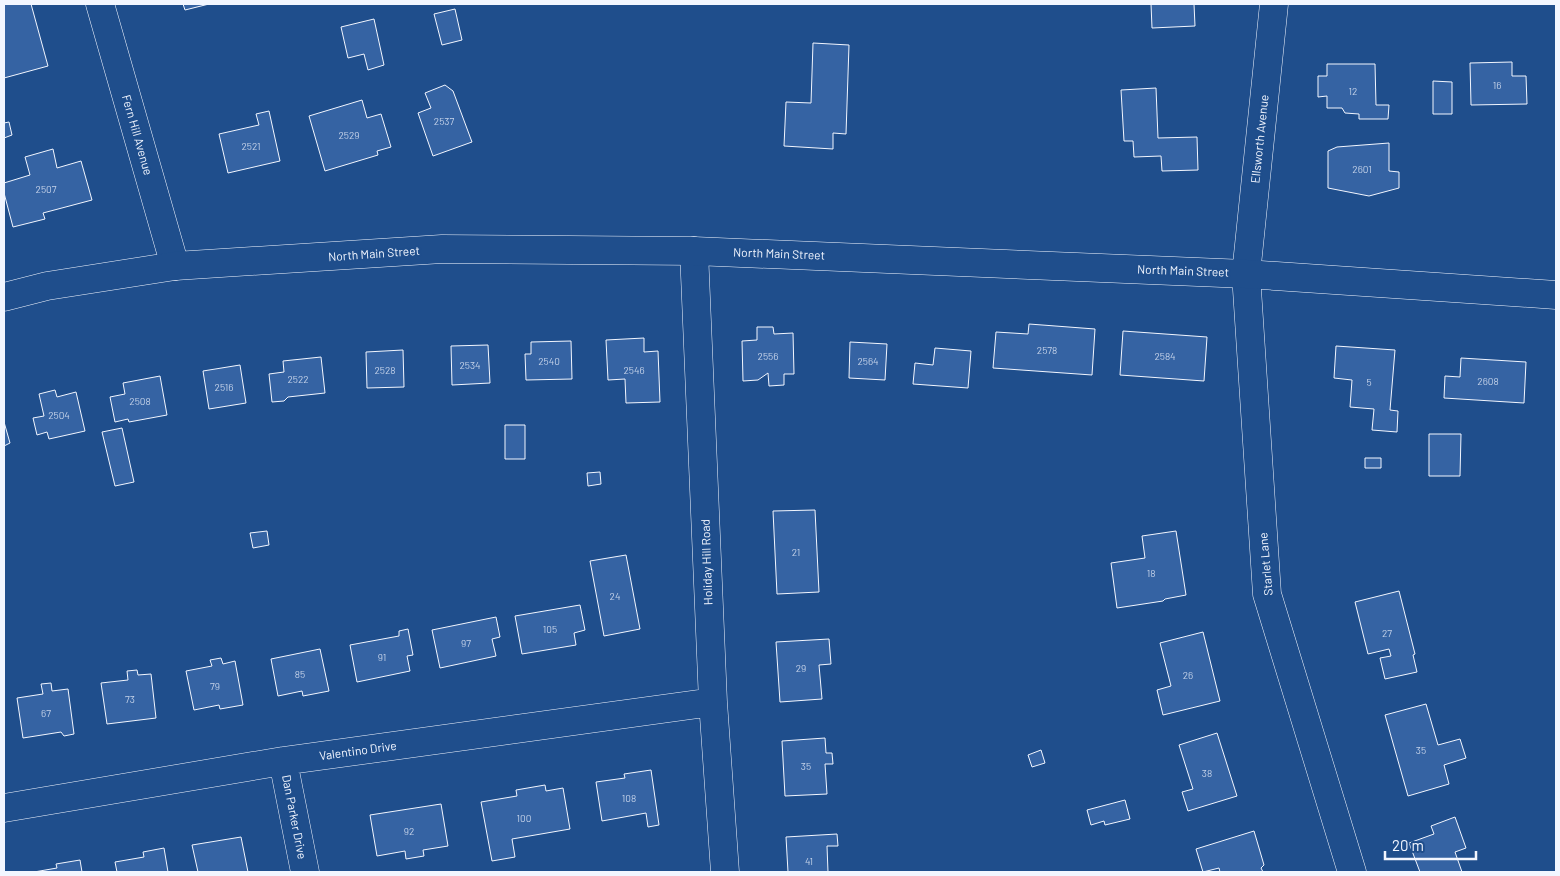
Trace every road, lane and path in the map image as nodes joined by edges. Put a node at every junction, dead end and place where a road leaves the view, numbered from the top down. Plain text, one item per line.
1 (100, 4) edge
2 (1274, 4) edge
3 (694, 251) junction
4 (175, 266) junction
5 (1246, 274) junction
6 (1556, 294) edge
7 (4, 297) edge
8 (713, 702) junction
9 (283, 761) junction
10 (4, 808) edge
11 (305, 872) edge
12 (725, 872) edge
13 (1352, 872) edge

1 - 4 street, Fern Hill Avenue
2 - 5 street, Ellsworth Avenue
3 - 4 street, North Main Street
3 - 5 street, North Main Street
3 - 8 street, Holiday Hill Road
4 - 7 street, North Main Street
5 - 6 street, North Main Street
5 - 13 street, Starlet Lane
8 - 9 street, Valentino Drive
8 - 12 street, Holiday Hill Road
9 - 10 street, Valentino Drive
9 - 11 street, Dan Parker Drive

